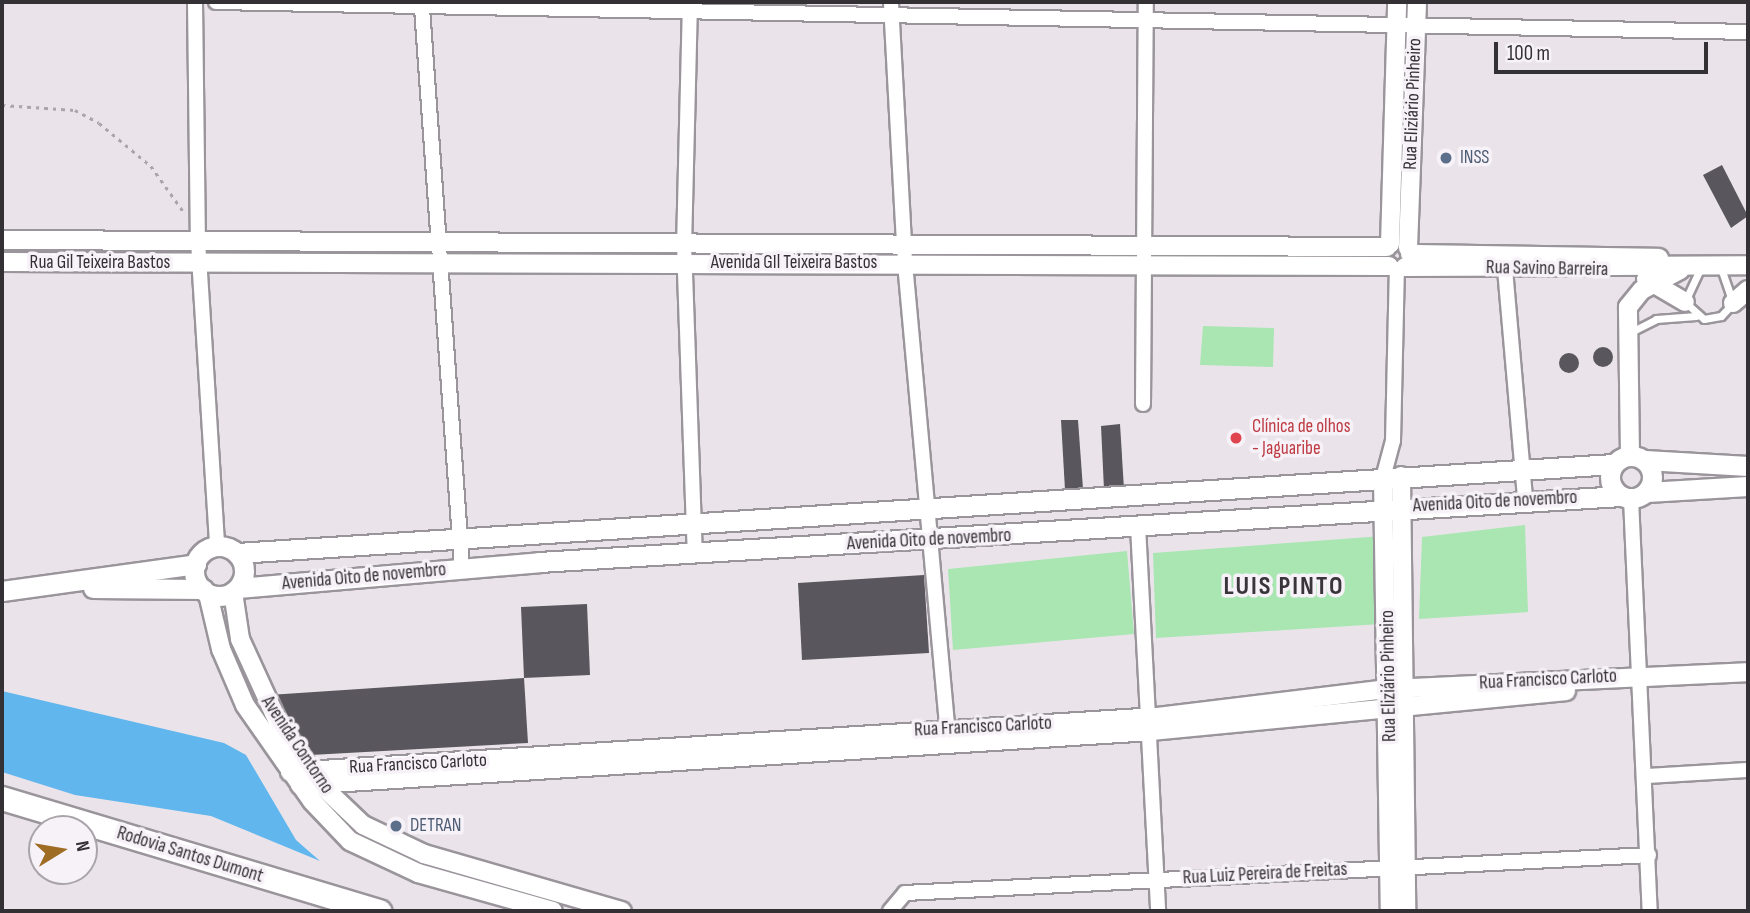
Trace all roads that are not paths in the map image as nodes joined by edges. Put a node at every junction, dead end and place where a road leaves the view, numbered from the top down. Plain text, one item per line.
1 (195, 2) edge
2 (216, 2) edge
3 (1146, 2) edge
4 (1397, 2) edge
5 (1416, 2) edge
6 (690, 4) edge
7 (891, 7) edge
8 (422, 8) junction
9 (1145, 18) junction
10 (1396, 25) junction
11 (1416, 25) junction
12 (1748, 32) edge
13 (197, 237) junction
14 (2, 240) edge
15 (440, 243) junction
16 (684, 244) junction
17 (1389, 245) junction
18 (1140, 253) junction
19 (905, 254) junction
20 (1402, 261) junction
21 (2, 262) edge
22 (441, 262) junction
23 (199, 263) junction
24 (684, 264) junction
25 (1703, 265) junction
26 (1748, 265) edge
27 (1505, 269) junction
28 (1627, 269) junction
29 (1653, 283) junction
30 (1748, 290) edge
31 (1733, 303) junction
32 (1691, 309) junction
33 (1625, 338) junction
34 (1143, 404) dead end
35 (1629, 460) junction
36 (1748, 466) edge
37 (1523, 470) junction
38 (1392, 477) junction
39 (1748, 486) edge
40 (1633, 495) junction
41 (1109, 498) junction
42 (1525, 499) junction
43 (1395, 508) junction
44 (926, 510) junction
45 (783, 519) junction
46 (694, 525) junction
47 (1138, 526) junction
48 (1112, 528) junction
49 (537, 536) junction
50 (930, 541) junction
51 (461, 542) junction
52 (217, 546) junction
53 (785, 548) junction
54 (237, 553) junction
55 (695, 553) junction
56 (539, 562) junction
57 (196, 564) junction
58 (462, 568) junction
59 (33, 588) junction
60 (236, 590) junction
61 (2, 591) edge
62 (206, 592) junction
63 (1748, 672) edge
64 (1646, 680) junction
65 (1397, 696) junction
66 (1151, 724) junction
67 (947, 737) junction
68 (1748, 770) edge
69 (315, 776) junction
70 (1646, 776) junction
71 (295, 778) junction
72 (2, 798) edge
73 (424, 854) junction
74 (1649, 855) junction
75 (1399, 867) junction
76 (418, 873) junction
77 (1157, 879) junction
78 (890, 910) edge
79 (379, 911) edge
80 (553, 911) edge
81 (622, 911) edge
82 (1158, 911) edge
83 (1390, 911) edge
84 (1406, 911) edge
85 (1650, 911) edge

1 - 13 street
2 - 8 street
3 - 9 street
4 - 10 street, Rua Eliziário Pinheiro
5 - 11 street, Rua Eliziário Pinheiro
6 - 7 street
6 - 8 street
6 - 16 street
7 - 9 street
7 - 19 street
8 - 15 street
9 - 10 street
9 - 18 street
10 - 11 street
10 - 17 street, Rua Eliziário Pinheiro
11 - 12 street
11 - 20 street, Rua Eliziário Pinheiro
13 - 14 street, Rua Gil Teixeira Bastos
13 - 15 street, Avenida GIl Teixeira Bastos
13 - 23 street
15 - 16 street, Avenida GIl Teixeira Bastos
15 - 22 street
16 - 19 street, Avenida GIl Teixeira Bastos
16 - 24 street
17 - 18 street, Avenida GIl Teixeira Bastos
17 - 20 street, Avenida GIl Teixeira Bastos
18 - 19 street, Avenida GIl Teixeira Bastos
18 - 20 street, Avenida GIl Teixeira Bastos
18 - 34 street
19 - 24 street, Avenida GIl Teixeira Bastos
19 - 44 street
20 - 25 street, Rua Savino Barreira
20 - 27 street, Rua Savino Barreira
20 - 38 street, Rua Eliziário Pinheiro
21 - 23 street, Rua Gil Teixeira Bastos
22 - 23 street, Avenida GIl Teixeira Bastos
22 - 24 street, Avenida GIl Teixeira Bastos
22 - 51 street
23 - 52 street
24 - 46 street
25 - 26 street, Rua Savino Barreira
25 - 28 street, Rua Savino Barreira
25 - 29 street, Rua Savino Barreira
25 - 31 lane
25 - 32 lane
27 - 28 street, Rua Savino Barreira
27 - 37 street
28 - 29 street
29 - 32 street
29 - 33 street, Rua Savino Barreira
30 - 31 street
31 - 32 lane
32 - 33 lane
33 - 35 street, Rua Savino Barreira
35 - 36 main road, Avenida Oito de novembro
35 - 37 main road, Avenida Oito de novembro
35 - 40 main road
35 - 40 main road
37 - 38 main road, Avenida Oito de novembro
37 - 42 street
38 - 41 main road, Avenida Oito de novembro
38 - 43 street, Rua Eliziário Pinheiro
39 - 40 main road, Avenida Oito de novembro
40 - 42 main road, Avenida Oito de novembro
40 - 64 street
41 - 44 main road, Avenida Oito de novembro
41 - 48 main road
42 - 43 main road, Avenida Oito de novembro
43 - 47 main road, Avenida Oito de novembro
43 - 65 street, Rua Eliziário Pinheiro
44 - 45 main road, Avenida Oito de novembro
44 - 50 street
45 - 46 main road, Avenida Oito de novembro
45 - 53 main road
46 - 49 main road, Avenida Oito de novembro
46 - 55 street
47 - 48 main road, Avenida Oito de novembro
47 - 66 street
48 - 50 main road, Avenida Oito de novembro
49 - 51 main road, Avenida Oito de novembro
49 - 56 main road
50 - 53 main road, Avenida Oito de novembro
50 - 67 street
51 - 54 main road, Avenida Oito de novembro
51 - 58 street
52 - 54 main road
52 - 57 main road
53 - 55 main road, Avenida Oito de novembro
54 - 60 main road
55 - 56 main road, Avenida Oito de novembro
56 - 58 main road, Avenida Oito de novembro
57 - 59 main road
57 - 62 main road
58 - 60 main road, Avenida Oito de novembro
59 - 61 main road
59 - 62 main road
60 - 62 main road
60 - 69 street, Avenida Contorno
62 - 71 street, Avenida Contorno
63 - 64 street, Rua Francisco Carloto
64 - 65 street, Rua Francisco Carloto
64 - 70 street
65 - 66 street, Rua Francisco Carloto
65 - 75 street, Rua Eliziário Pinheiro
66 - 67 street, Rua Francisco Carloto
66 - 77 street
67 - 69 street, Rua Francisco Carloto
68 - 70 street
69 - 71 street, Rua Francisco Carloto
69 - 73 street, Avenida Contorno
70 - 74 street
71 - 76 street, Avenida Contorno
72 - 79 highway, Rodovia Santos Dumont
73 - 76 street
73 - 81 street, Avenida Contorno
74 - 75 street, Rua Luiz Pereira de Freitas
74 - 85 street
75 - 77 street, Rua Luiz Pereira de Freitas
75 - 83 street, Rua Eliziário Pinheiro
75 - 84 street, Rua Eliziário Pinheiro
76 - 80 street, Avenida Contorno
77 - 78 street, Rua Luiz Pereira de Freitas
77 - 82 street

